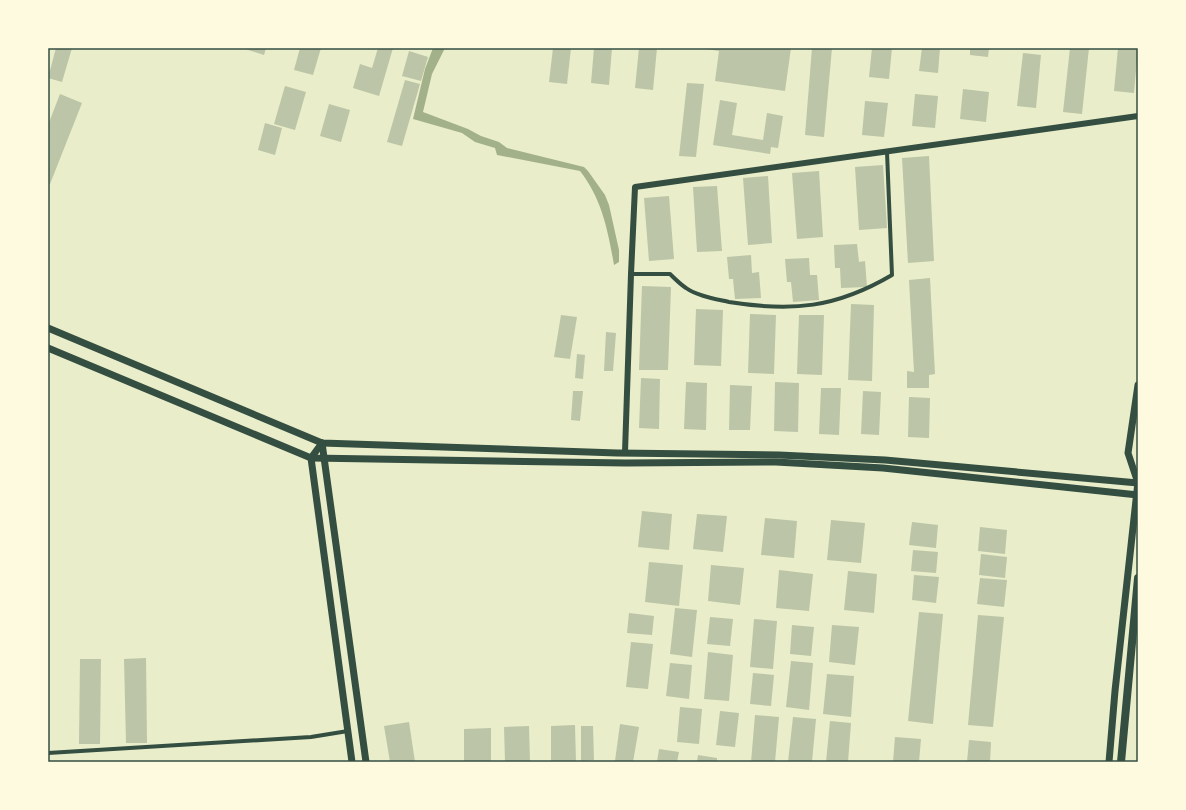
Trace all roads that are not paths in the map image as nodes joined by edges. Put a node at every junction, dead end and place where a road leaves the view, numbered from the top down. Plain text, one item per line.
1 (1138, 116) edge
2 (886, 152) junction
3 (631, 274) junction
4 (48, 328) edge
5 (48, 348) edge
6 (1138, 385) edge
7 (322, 443) junction
8 (625, 452) junction
9 (311, 458) junction
10 (324, 458) junction
11 (1138, 483) edge
12 (1137, 495) edge
13 (1138, 578) edge
14 (348, 731) junction
15 (48, 753) edge
16 (352, 762) edge
17 (366, 762) edge
18 (1109, 762) edge
19 (1121, 762) edge

1 - 2 street
2 - 3 street
2 - 3 street
3 - 8 street
4 - 7 main road
5 - 9 main road
6 - 11 main road
7 - 8 main road
7 - 9 main road
7 - 10 main road
8 - 11 main road
9 - 10 main road
9 - 14 main road
10 - 12 main road
10 - 17 main road
11 - 12 main road
12 - 18 main road
13 - 19 highway
14 - 15 street
14 - 16 main road

